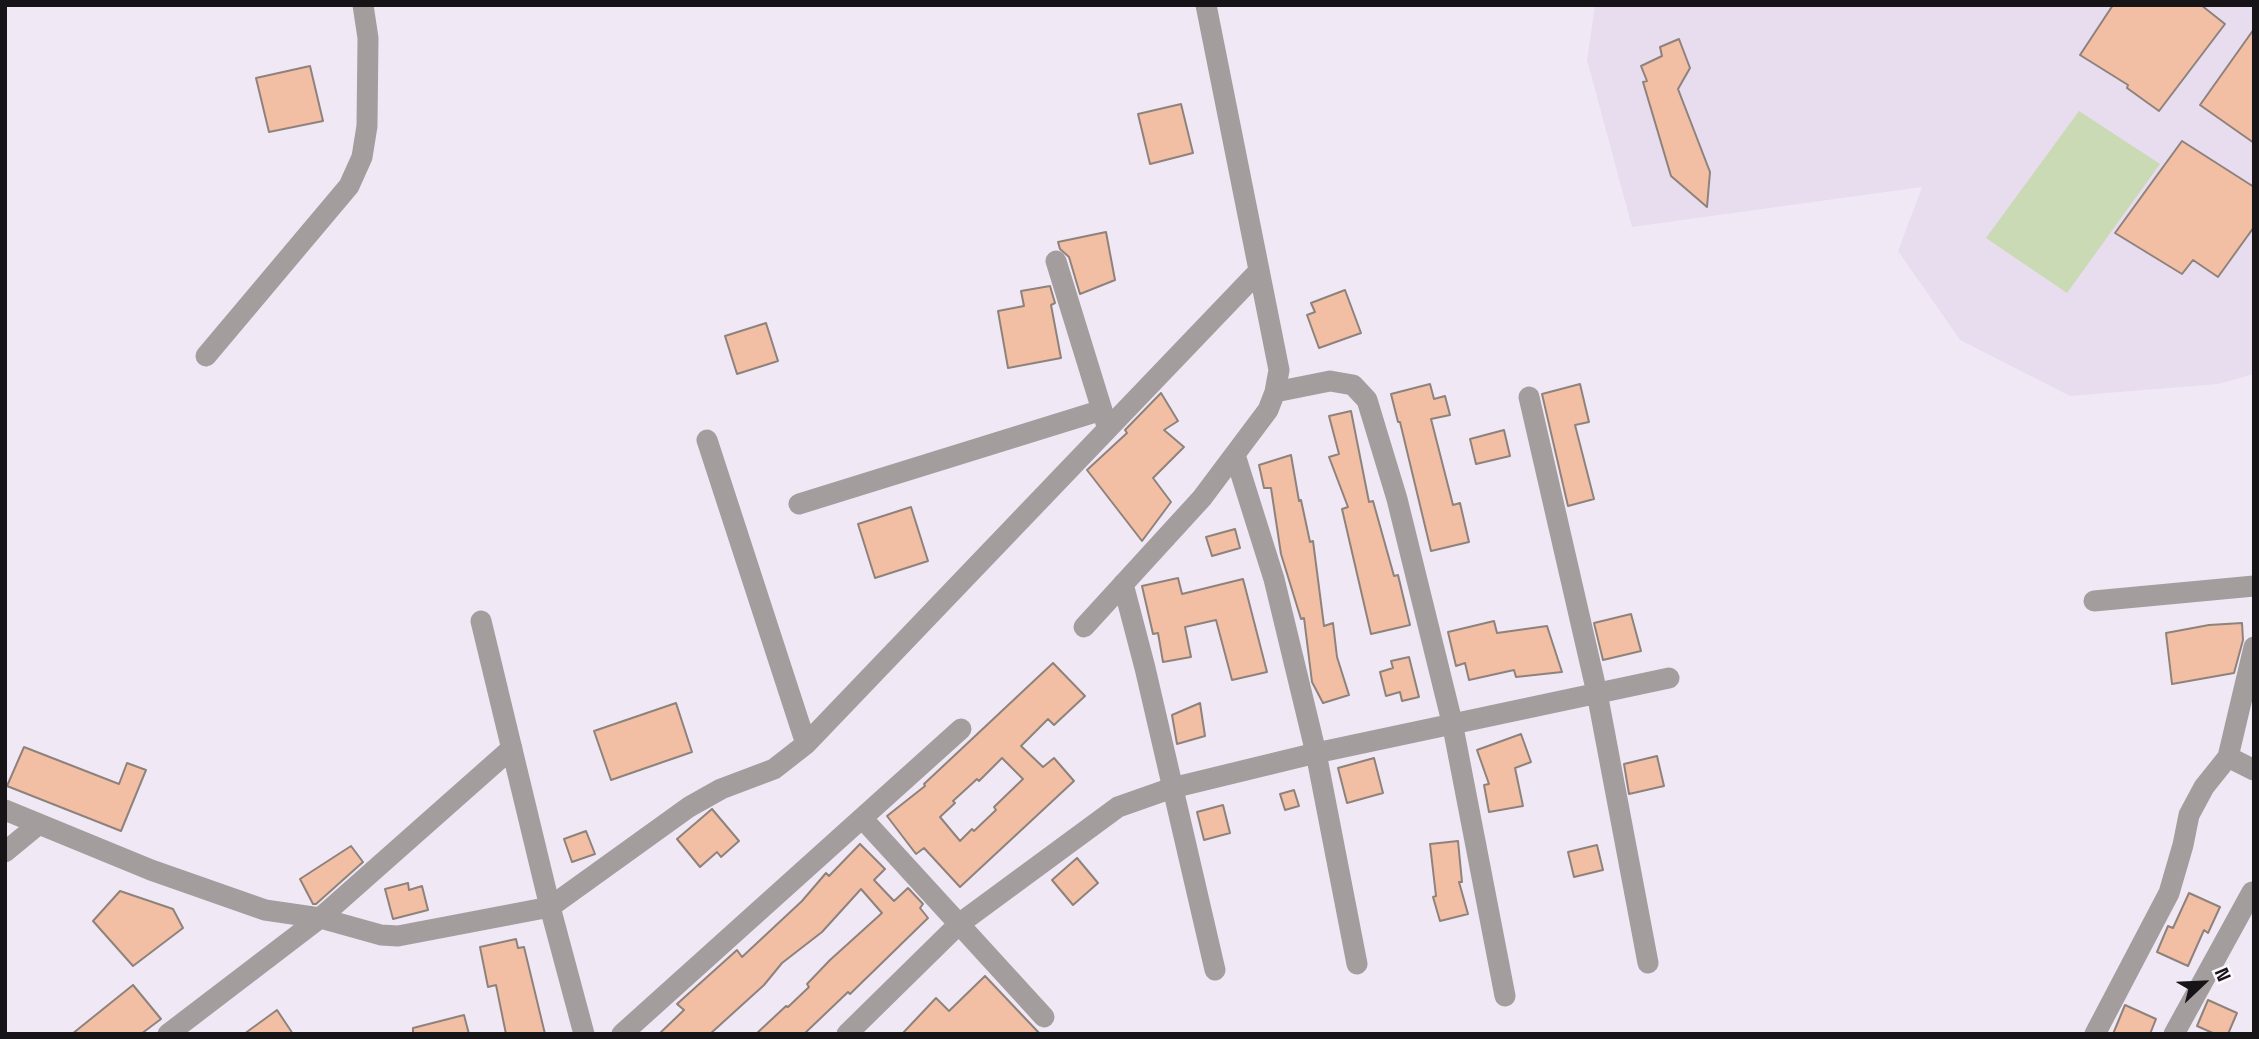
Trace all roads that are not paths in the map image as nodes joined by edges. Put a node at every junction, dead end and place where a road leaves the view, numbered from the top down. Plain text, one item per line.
1 (363, 5) edge
2 (1206, 5) edge
3 (1056, 261) dead end
4 (1258, 272) junction
5 (206, 356) dead end
6 (1275, 392) junction
7 (1529, 397) dead end
8 (1105, 420) junction
9 (707, 440) dead end
10 (1235, 455) junction
11 (799, 504) dead end
12 (1123, 584) junction
13 (2254, 586) edge
14 (2094, 601) dead end
15 (481, 621) dead end
16 (1084, 627) dead end
17 (2254, 647) edge
18 (1669, 678) dead end
19 (1597, 693) junction
20 (1452, 722) junction
21 (961, 729) dead end
22 (806, 744) junction
23 (512, 748) junction
24 (1316, 753) junction
25 (2228, 757) junction
26 (2254, 770) edge
27 (1172, 789) junction
28 (5, 810) edge
29 (862, 818) junction
30 (39, 824) junction
31 (5, 852) edge
32 (2252, 892) edge
33 (550, 907) junction
34 (320, 918) junction
35 (959, 924) junction
36 (1648, 963) dead end
37 (1357, 964) dead end
38 (1215, 970) dead end
39 (1505, 996) dead end
40 (1044, 1017) dead end
41 (168, 1034) edge
42 (584, 1034) edge
43 (622, 1034) edge
44 (847, 1034) edge
45 (2095, 1034) edge
46 (2174, 1034) edge

1 - 5 street
2 - 4 street
3 - 8 street
4 - 6 street
4 - 8 street
6 - 10 street
6 - 20 street
7 - 19 street
8 - 11 street
8 - 22 street
9 - 22 street
10 - 12 street
10 - 24 street
12 - 16 street
12 - 27 street
13 - 14 street
15 - 23 street
17 - 25 street
18 - 19 street
19 - 20 street
19 - 36 street
20 - 24 street
20 - 39 street
21 - 29 street
22 - 33 street
23 - 33 street
23 - 34 street
24 - 27 street
24 - 37 street
25 - 26 street
25 - 45 street
27 - 35 street
27 - 38 street
28 - 30 street
29 - 35 street
29 - 43 street
30 - 31 street
30 - 34 street
32 - 46 street
33 - 34 street
33 - 42 street
34 - 41 street
35 - 40 street
35 - 44 street

